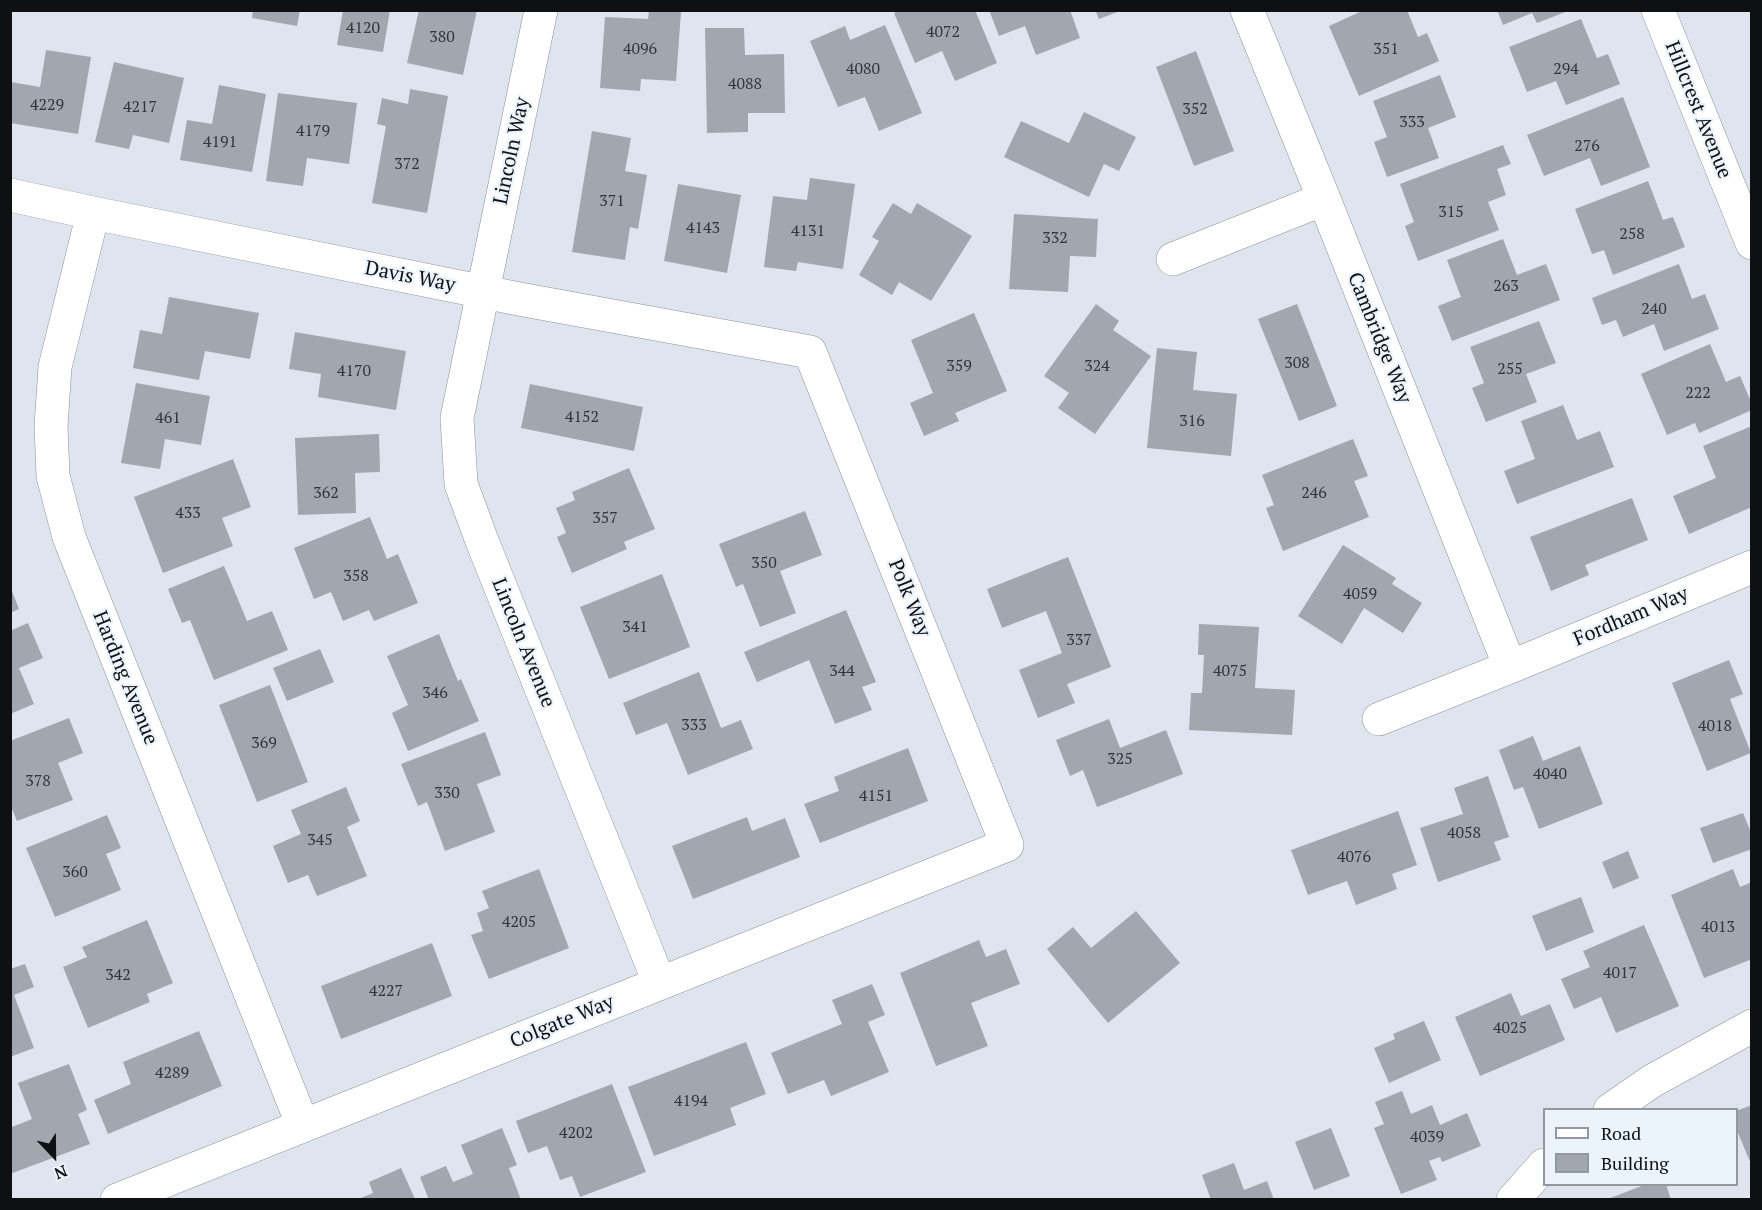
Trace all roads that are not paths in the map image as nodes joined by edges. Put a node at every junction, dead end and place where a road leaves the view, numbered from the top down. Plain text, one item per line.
1 (541, 10) edge
2 (1247, 10) edge
3 (1658, 10) edge
4 (10, 195) edge
5 (1324, 199) junction
6 (93, 213) junction
7 (1752, 243) edge
8 (1173, 259) dead end
9 (483, 292) junction
10 (810, 352) joint
11 (1752, 567) edge
12 (1509, 667) junction
13 (1379, 719) dead end
14 (1007, 845) joint
15 (659, 982) junction
16 (1752, 1026) edge
17 (1613, 1108) edge
18 (303, 1126) junction
19 (1543, 1167) edge
20 (117, 1200) edge
21 (1513, 1200) edge

1 - 9 street, Lincoln Way
2 - 5 street, Cambridge Way
3 - 7 street, Hillcrest Avenue
4 - 6 street, Davis Way
5 - 8 street
5 - 12 street, Cambridge Way
6 - 9 street, Davis Way
6 - 18 street, Harding Avenue
9 - 10 street, Davis Way
9 - 15 street, Lincoln Avenue
10 - 14 street, Polk Way
11 - 12 street, Fordham Way
12 - 13 street, Fordham Way
14 - 15 street, Colgate Way
15 - 18 street, Colgate Way
16 - 17 street
18 - 20 street, Colgate Way
19 - 21 street

